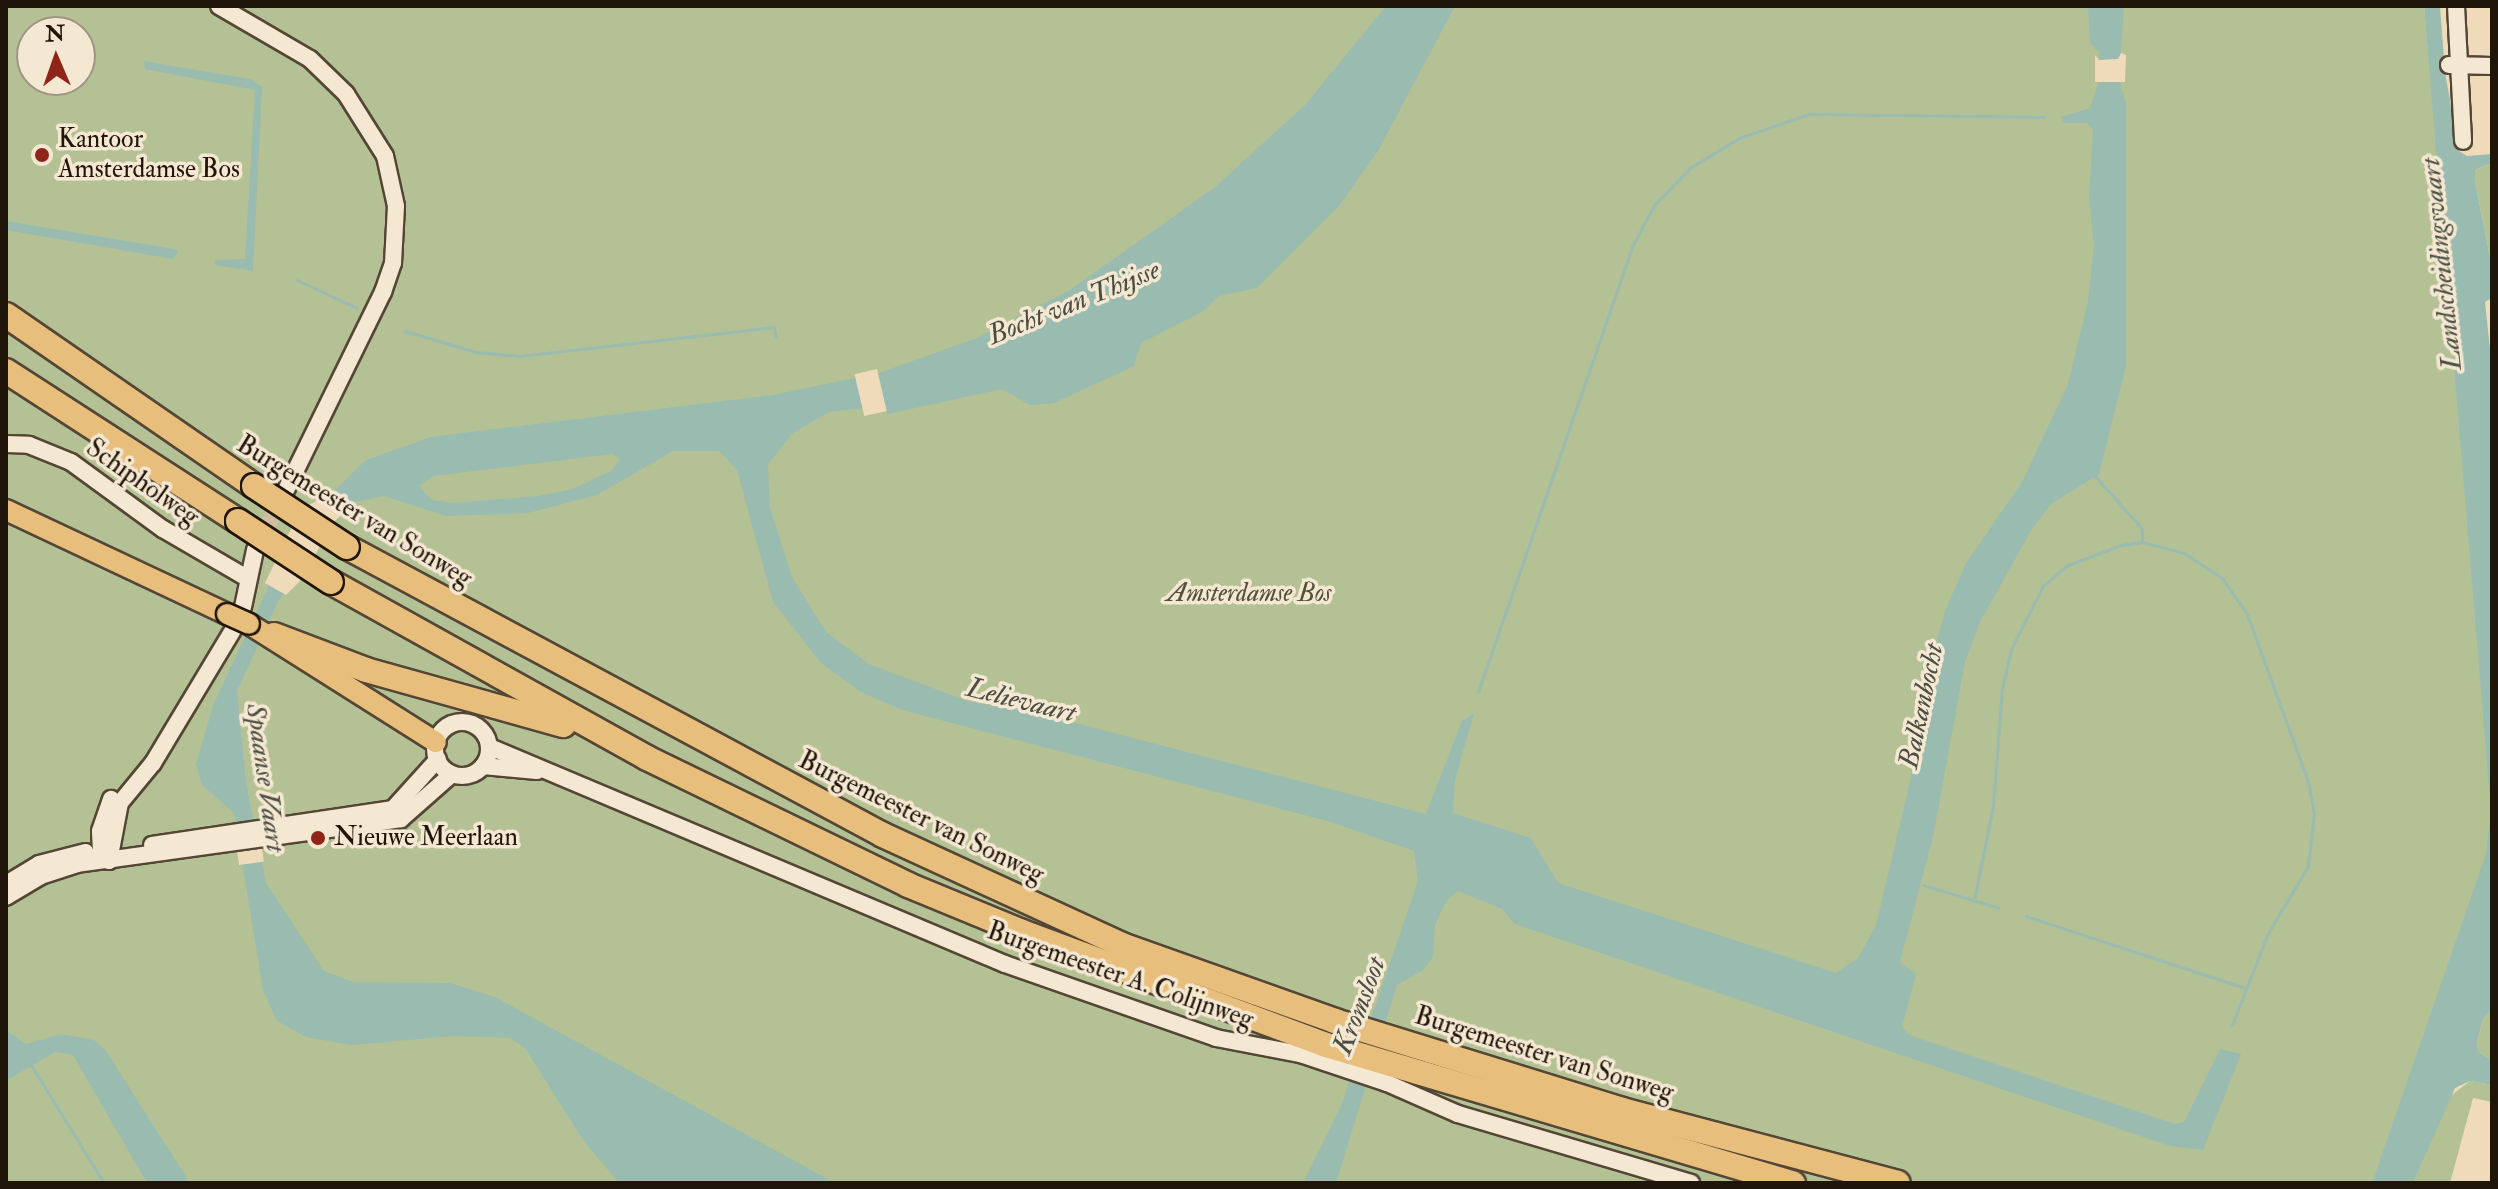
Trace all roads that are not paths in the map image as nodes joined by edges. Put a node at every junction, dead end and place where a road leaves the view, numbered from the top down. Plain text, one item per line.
1 (219, 6) edge
2 (2456, 6) edge
3 (2455, 65) junction
4 (2492, 66) edge
5 (2463, 141) dead end
6 (6, 315) edge
7 (6, 371) edge
8 (6, 444) edge
9 (284, 494) tunnel mouth
10 (6, 510) edge
11 (255, 550) tunnel mouth
12 (245, 577) junction
13 (234, 617) junction
14 (274, 635) junction
15 (490, 747) junction
16 (437, 751) junction
17 (647, 758) junction
18 (483, 766) junction
19 (547, 772) junction
20 (452, 774) junction
21 (271, 833) junction
22 (108, 854) junction
23 (6, 884) edge
24 (6, 897) edge
25 (1324, 1053) junction
26 (1396, 1076) junction
27 (1691, 1183) edge
28 (1793, 1183) edge
29 (1898, 1183) edge

1 - 9 street
2 - 3 street
3 - 4 street
3 - 5 street
6 - 29 highway, Burgemeester van Sonweg, bridge
7 - 17 highway, Burgemeester van Sonweg, bridge
8 - 12 street, Schipholweg
10 - 13 main road
11 - 12 street
12 - 13 street
13 - 14 main road, bridge
13 - 22 street
14 - 16 main road
14 - 17 highway
15 - 16 street
15 - 18 street
15 - 19 street, Burgemeester A. Colijnweg
16 - 20 street
16 - 21 street
17 - 25 highway, Burgemeester van Sonweg
18 - 19 street, Burgemeester A. Colijnweg
18 - 20 street
19 - 25 street, Burgemeester A. Colijnweg
20 - 21 street
21 - 22 street
22 - 23 street
22 - 24 street
25 - 26 highway, Burgemeester van Sonweg
26 - 27 street
26 - 28 highway, Burgemeester van Sonweg

